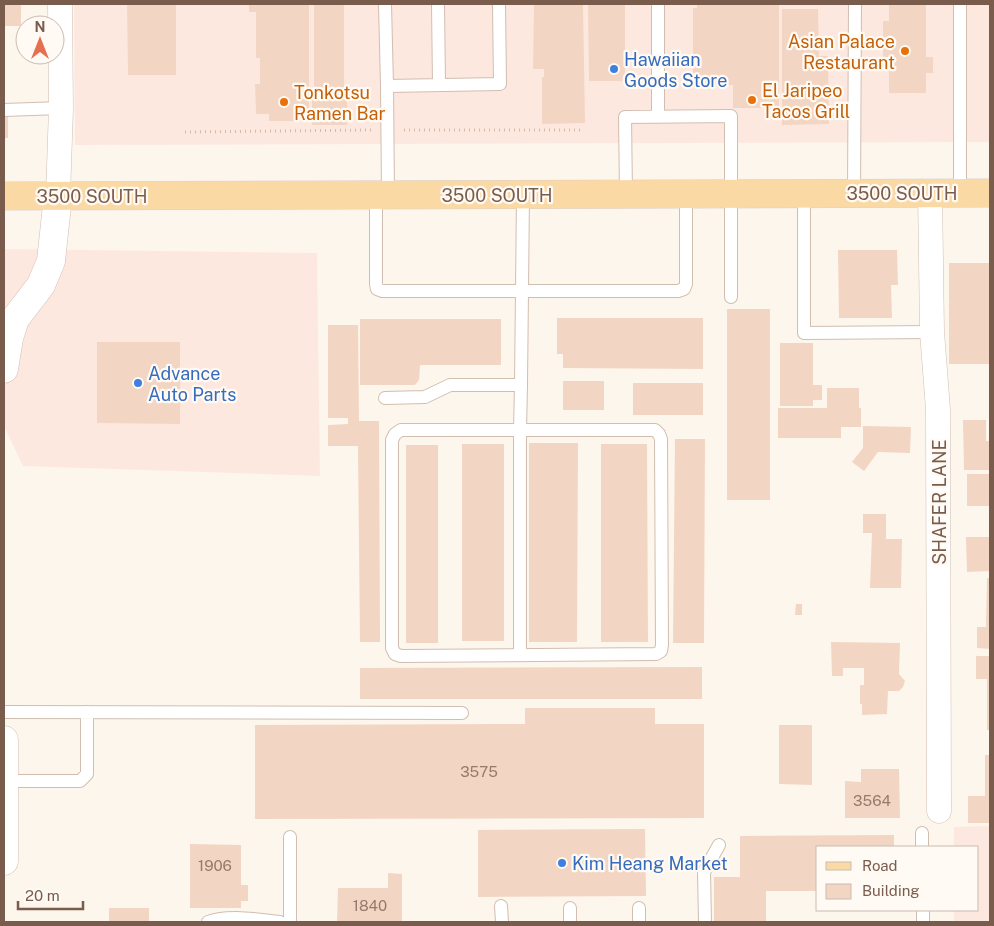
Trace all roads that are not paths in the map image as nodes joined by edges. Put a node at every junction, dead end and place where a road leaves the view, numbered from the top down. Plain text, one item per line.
1 (60, 4) edge
2 (385, 4) edge
3 (438, 4) edge
4 (499, 4) edge
5 (658, 4) edge
6 (855, 4) edge
7 (960, 4) edge
8 (439, 85) junction
9 (386, 86) junction
10 (61, 108) junction
11 (4, 110) edge
12 (658, 117) junction
13 (930, 192) junction
14 (960, 192) junction
15 (990, 193) edge
16 (626, 194) junction
17 (686, 194) junction
18 (732, 194) junction
19 (804, 194) junction
20 (854, 194) junction
21 (382, 195) junction
22 (523, 195) junction
23 (4, 196) edge
24 (58, 196) junction
25 (522, 291) junction
26 (731, 297) dead end
27 (932, 332) junction
28 (4, 369) edge
29 (521, 385) junction
30 (385, 398) dead end
31 (520, 430) junction
32 (520, 655) junction
33 (4, 712) edge
34 (87, 712) junction
35 (462, 713) dead end
36 (4, 740) edge
37 (4, 782) edge
38 (939, 811) dead end
39 (922, 833) dead end
40 (290, 837) dead end
41 (719, 845) dead end
42 (922, 846) edge
43 (4, 861) edge
44 (501, 906) dead end
45 (570, 908) dead end
46 (639, 908) dead end
47 (208, 922) edge
48 (280, 922) edge
49 (290, 922) edge
50 (502, 922) edge
51 (570, 922) edge
52 (639, 922) edge
53 (705, 922) edge

1 - 10 street
2 - 9 lane
3 - 8 lane
4 - 8 lane
5 - 12 lane
6 - 20 lane
7 - 14 lane
8 - 9 lane
9 - 21 lane
10 - 11 lane
10 - 24 street
12 - 16 lane
12 - 18 lane
13 - 14 main road, 3500 SOUTH
13 - 20 main road, 3500 SOUTH
13 - 27 street, SHAFER LANE
14 - 15 main road, 3500 SOUTH
16 - 17 main road, 3500 SOUTH
16 - 22 main road, 3500 SOUTH
17 - 18 main road, 3500 SOUTH
17 - 25 lane
18 - 19 main road, 3500 SOUTH
18 - 26 lane
19 - 20 main road, 3500 SOUTH
19 - 27 lane
21 - 22 main road, 3500 SOUTH
21 - 24 main road, 3500 SOUTH
21 - 25 lane
22 - 25 lane
23 - 24 main road, 3500 SOUTH
24 - 28 street
25 - 29 lane
27 - 38 street, SHAFER LANE
29 - 30 lane
29 - 31 lane
31 - 32 lane
31 - 32 lane
31 - 32 lane
33 - 34 lane
34 - 35 lane
34 - 37 lane
36 - 37 street
37 - 43 street
39 - 42 lane
40 - 49 lane
41 - 53 lane
44 - 50 lane
45 - 51 lane
46 - 52 lane
47 - 48 lane

